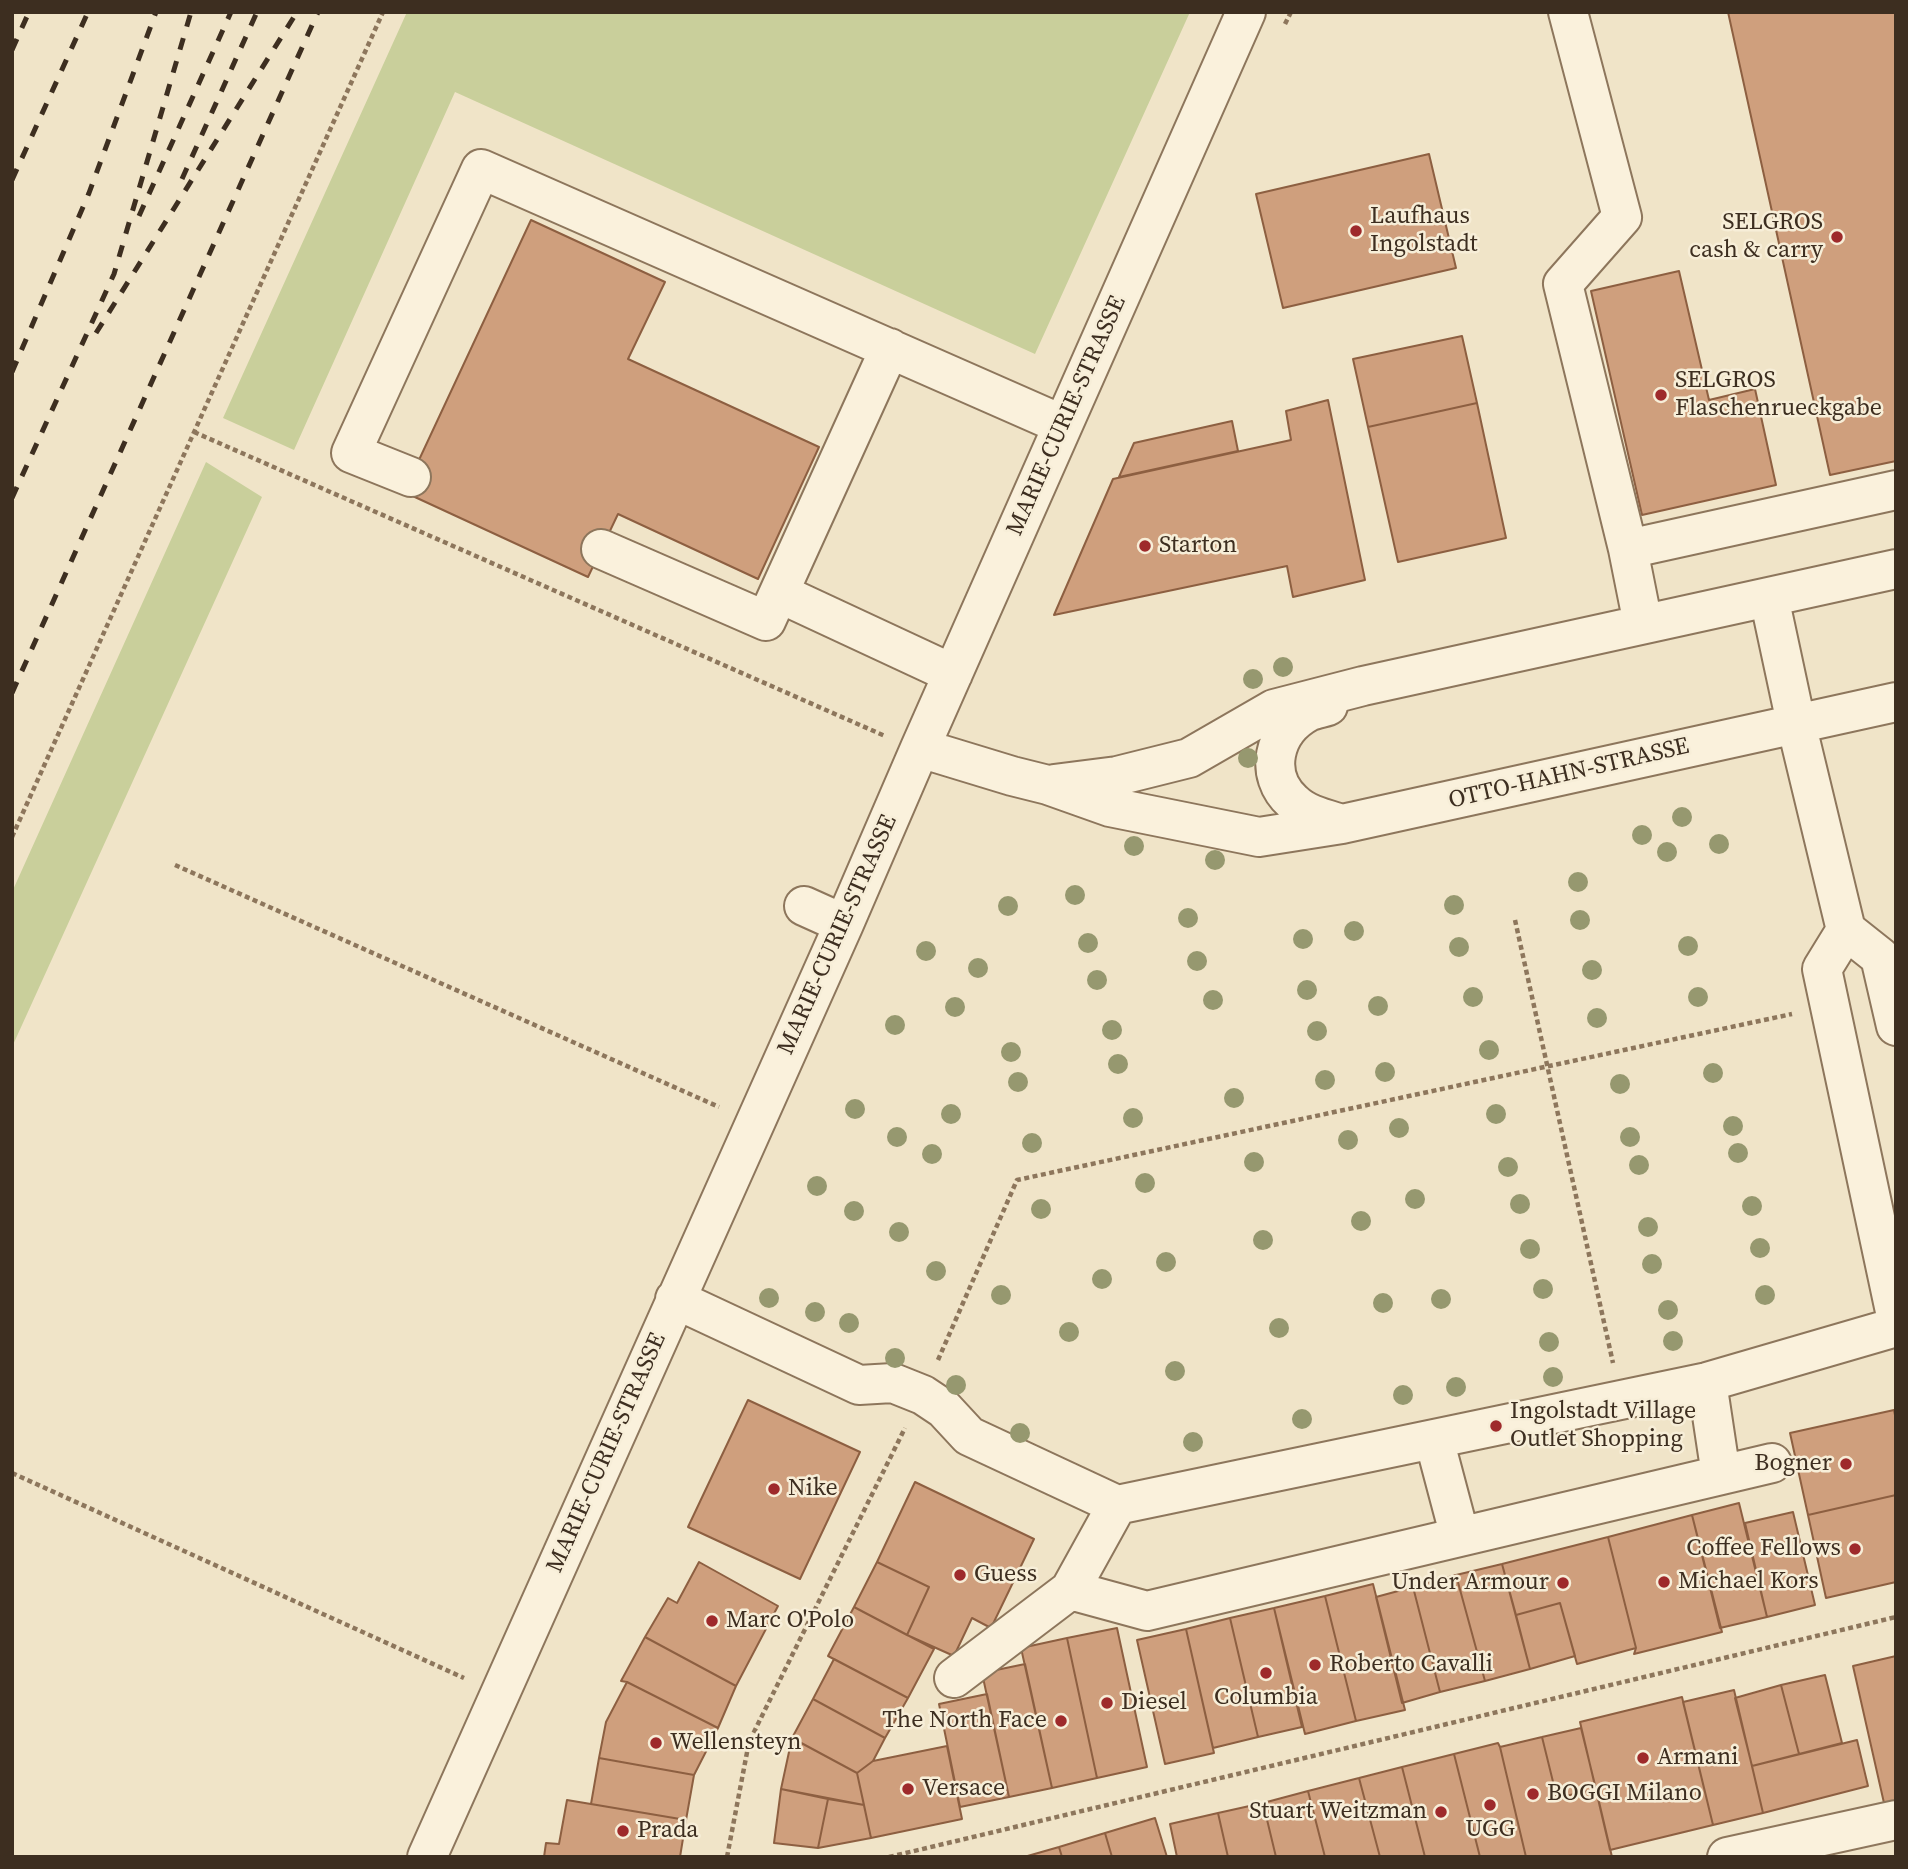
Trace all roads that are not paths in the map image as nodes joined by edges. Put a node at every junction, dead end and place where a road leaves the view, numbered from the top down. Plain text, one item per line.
1 (1245, 12) edge
2 (1568, 12) edge
3 (890, 348) junction
4 (1063, 425) junction
5 (411, 477) dead end
6 (1896, 490) edge
7 (601, 549) dead end
8 (1628, 549) junction
9 (1896, 569) edge
10 (779, 593) junction
11 (1769, 597) junction
12 (1643, 624) junction
13 (953, 674) junction
14 (1363, 686) junction
15 (1896, 702) edge
16 (1796, 723) junction
17 (919, 748) junction
18 (1048, 785) junction
19 (1342, 824) junction
20 (804, 906) dead end
21 (844, 924) junction
22 (1846, 930) junction
23 (1896, 1027) edge
24 (675, 1299) junction
25 (1896, 1315) edge
26 (1896, 1328) edge
27 (1707, 1381) junction
28 (1434, 1439) junction
29 (1772, 1463) dead end
30 (1721, 1475) junction
31 (1117, 1505) junction
32 (1460, 1537) junction
33 (1070, 1590) junction
34 (954, 1678) dead end
35 (1896, 1820) edge
36 (427, 1857) edge
37 (1727, 1857) edge

1 - 4 street, MARIE-CURIE-STRASSE
2 - 8 street
3 - 4 street
3 - 5 street
3 - 10 street
4 - 13 street, MARIE-CURIE-STRASSE
6 - 8 street
7 - 10 street
8 - 12 street
9 - 11 street, OTTO-HAHN-STRASSE
10 - 13 street
11 - 12 street, OTTO-HAHN-STRASSE
11 - 16 street
12 - 14 street, OTTO-HAHN-STRASSE
13 - 17 street, MARIE-CURIE-STRASSE
14 - 18 street, OTTO-HAHN-STRASSE
14 - 19 street, OTTO-HAHN-STRASSE
15 - 16 street, OTTO-HAHN-STRASSE
16 - 19 street, OTTO-HAHN-STRASSE
16 - 22 street
17 - 18 street, OTTO-HAHN-STRASSE
17 - 21 street, MARIE-CURIE-STRASSE
18 - 19 street, OTTO-HAHN-STRASSE
20 - 21 street
21 - 24 street, MARIE-CURIE-STRASSE
22 - 23 street
22 - 25 street
24 - 31 street
24 - 36 street, MARIE-CURIE-STRASSE
26 - 27 street
27 - 28 street
27 - 30 street
28 - 31 street
28 - 32 street
29 - 30 street
30 - 32 street
31 - 33 street
32 - 33 street
33 - 34 street
35 - 37 street

